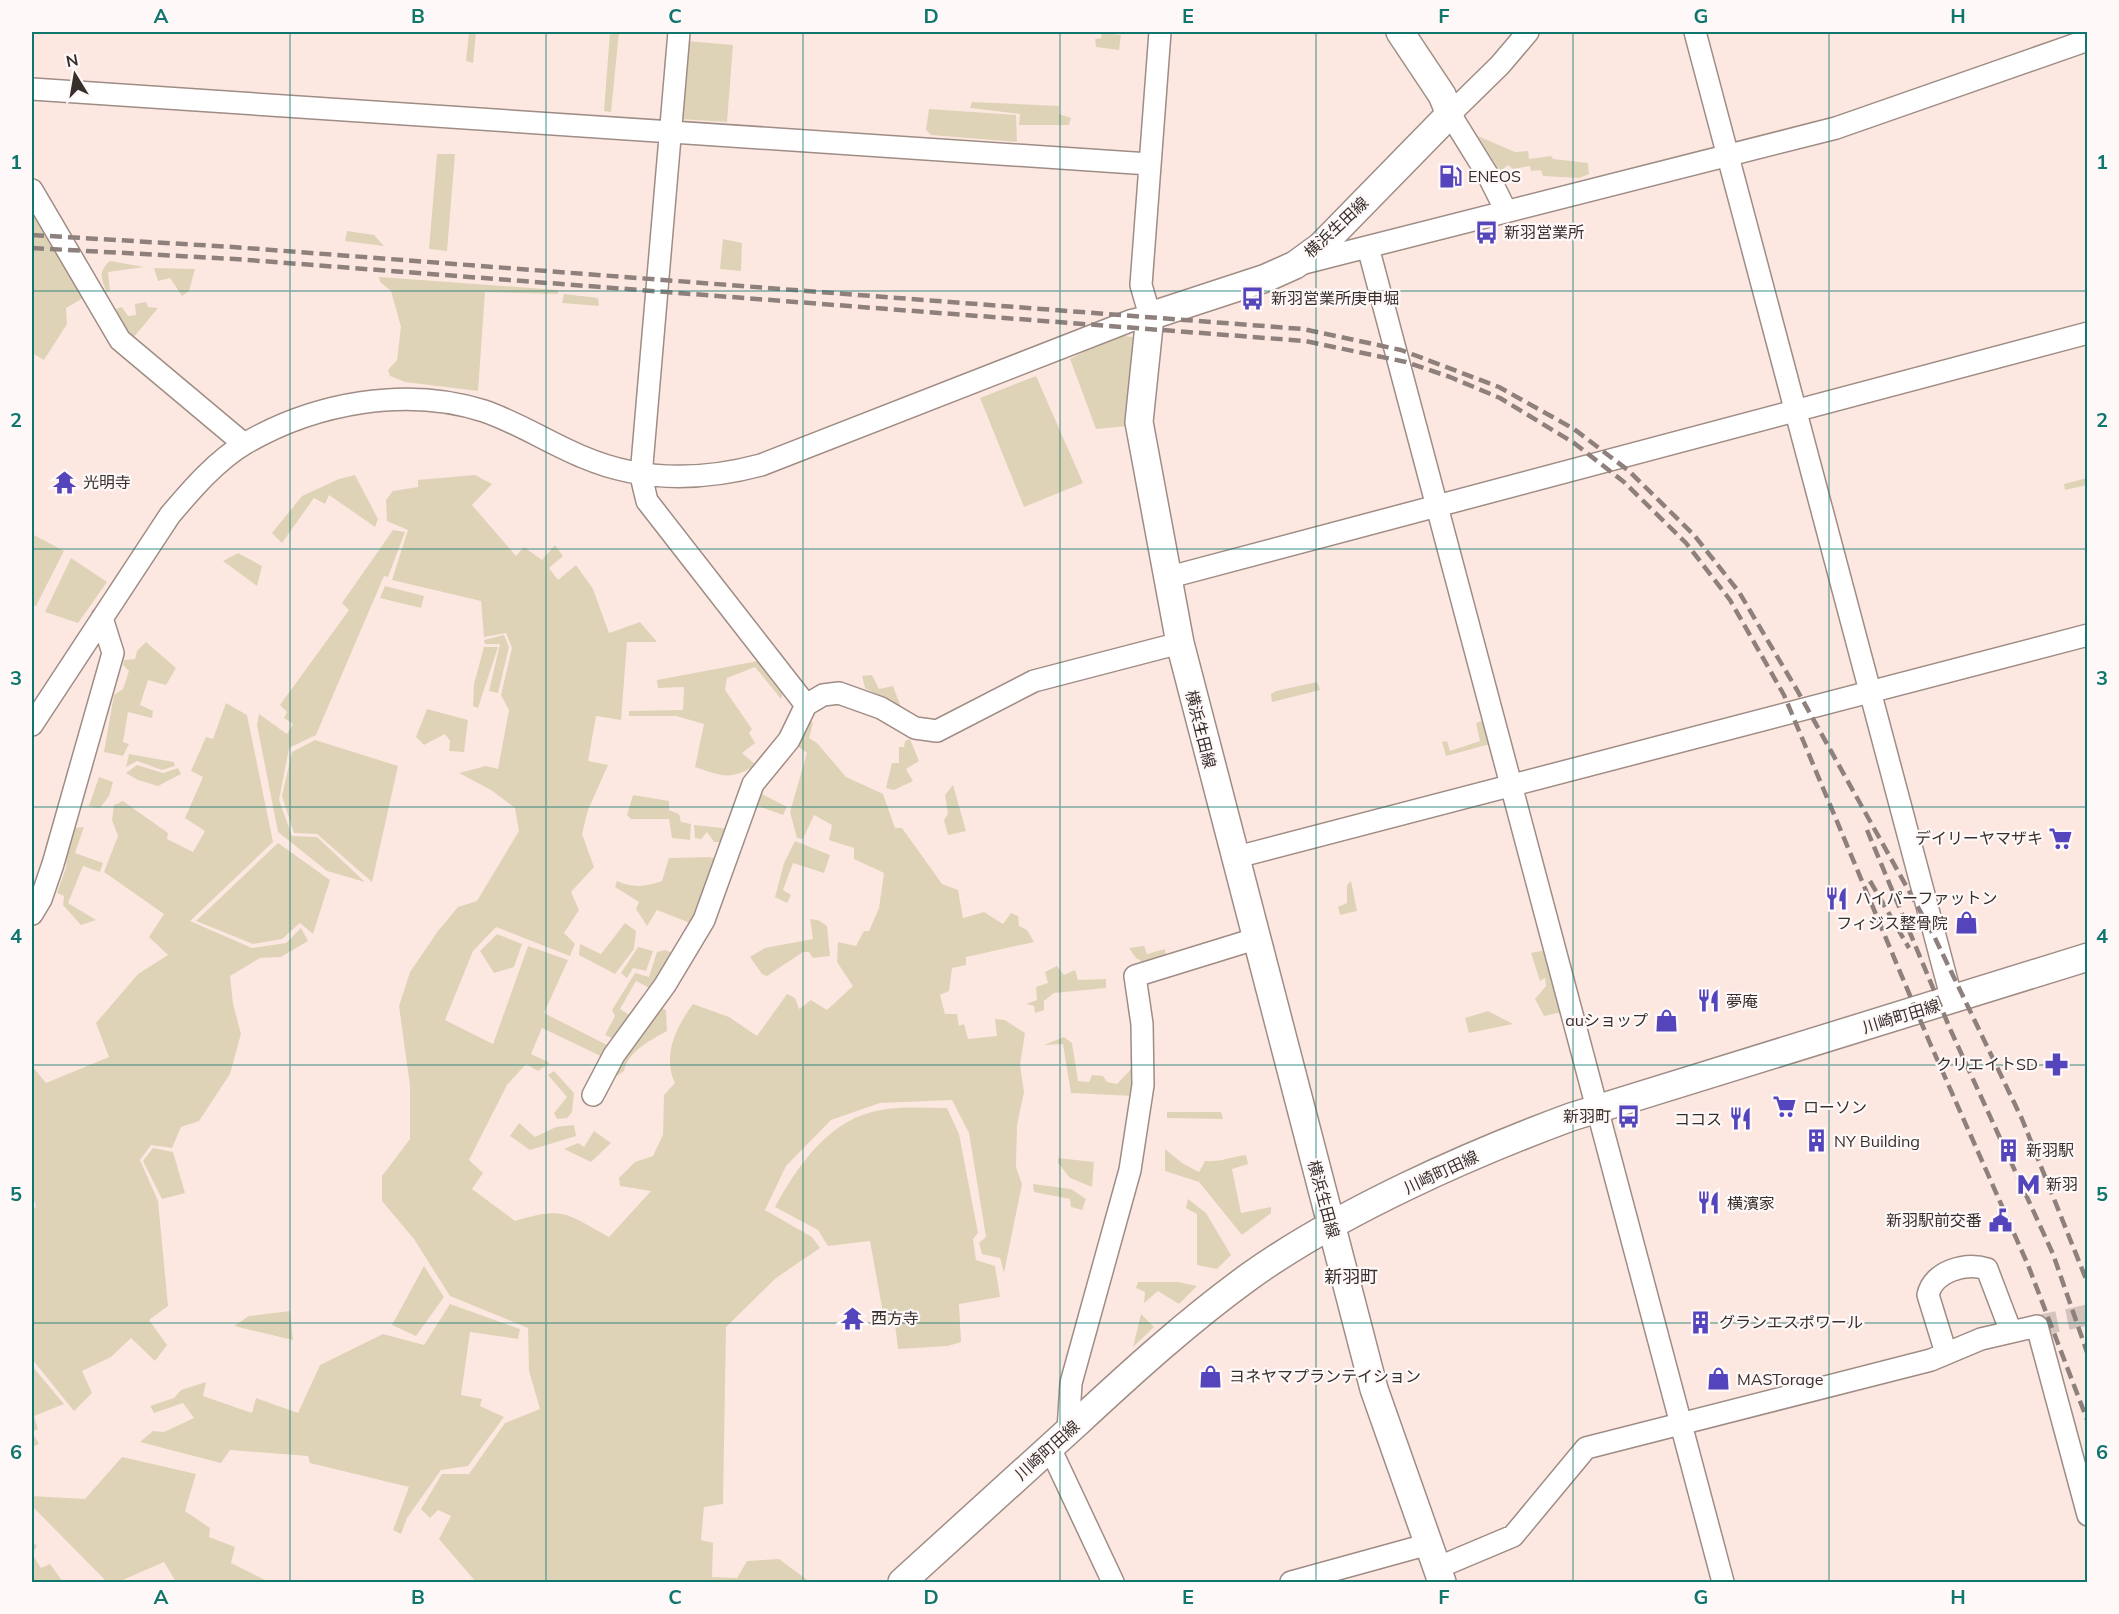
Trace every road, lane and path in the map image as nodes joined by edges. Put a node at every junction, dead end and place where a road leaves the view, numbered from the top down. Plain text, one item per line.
1 (679, 32) edge
2 (1160, 32) edge
3 (1400, 32) edge
4 (1528, 32) edge
5 (1695, 32) edge
6 (2088, 40) edge
7 (32, 89) edge
8 (1450, 114) junction
9 (670, 132) junction
10 (1729, 156) junction
11 (1149, 164) junction
12 (32, 190) edge
13 (1506, 211) junction
14 (1368, 247) junction
15 (1295, 265) junction
16 (1150, 316) junction
17 (2088, 333) edge
18 (1795, 412) junction
19 (244, 444) junction
20 (641, 476) junction
21 (1437, 506) junction
22 (1166, 578) junction
23 (102, 618) junction
24 (2088, 635) edge
25 (1180, 643) junction
26 (1872, 692) junction
27 (806, 705) junction
28 (32, 725) edge
29 (1512, 786) junction
30 (1237, 857) junction
31 (32, 914) edge
32 (1255, 939) junction
33 (2088, 957) edge
34 (1952, 1000) junction
35 (593, 1095) dead end
36 (1597, 1108) junction
37 (1331, 1227) junction
38 (2011, 1332) junction
39 (1946, 1353) junction
40 (1681, 1424) junction
41 (1059, 1439) junction
42 (2088, 1515) edge
43 (1436, 1565) edge
44 (902, 1582) edge
45 (1113, 1582) edge
46 (1291, 1582) edge
47 (1723, 1582) edge

1 - 9 street
2 - 11 street
3 - 8 main road
4 - 8 street
5 - 10 street
6 - 10 street
7 - 9 street
8 - 13 street
8 - 15 main road, 横浜生田線
9 - 11 street
9 - 20 street
10 - 13 street
10 - 18 street
11 - 16 street
12 - 19 street
13 - 14 street
14 - 15 street
14 - 21 street
15 - 16 main road, 横浜生田線
16 - 20 street
16 - 22 main road, 横浜生田線
17 - 18 street
18 - 21 street
18 - 26 street
19 - 20 street
19 - 23 street
20 - 27 street
21 - 22 street
21 - 29 street
22 - 25 main road, 横浜生田線
23 - 28 street
23 - 31 street
24 - 26 street
25 - 27 street
25 - 30 main road, 横浜生田線
26 - 29 street
26 - 34 street
27 - 35 street
29 - 30 street
29 - 36 street
30 - 32 main road, 横浜生田線
32 - 37 main road, 横浜生田線
32 - 41 street
33 - 34 main road, 川崎町田線
34 - 36 main road, 川崎町田線
36 - 37 main road, 川崎町田線
36 - 40 street
37 - 41 main road, 川崎町田線
37 - 43 main road, 横浜生田線
38 - 39 street
38 - 39 street
38 - 42 street
39 - 40 street
40 - 43 street
40 - 47 street
41 - 44 main road, 川崎町田線
41 - 45 street
43 - 46 street

